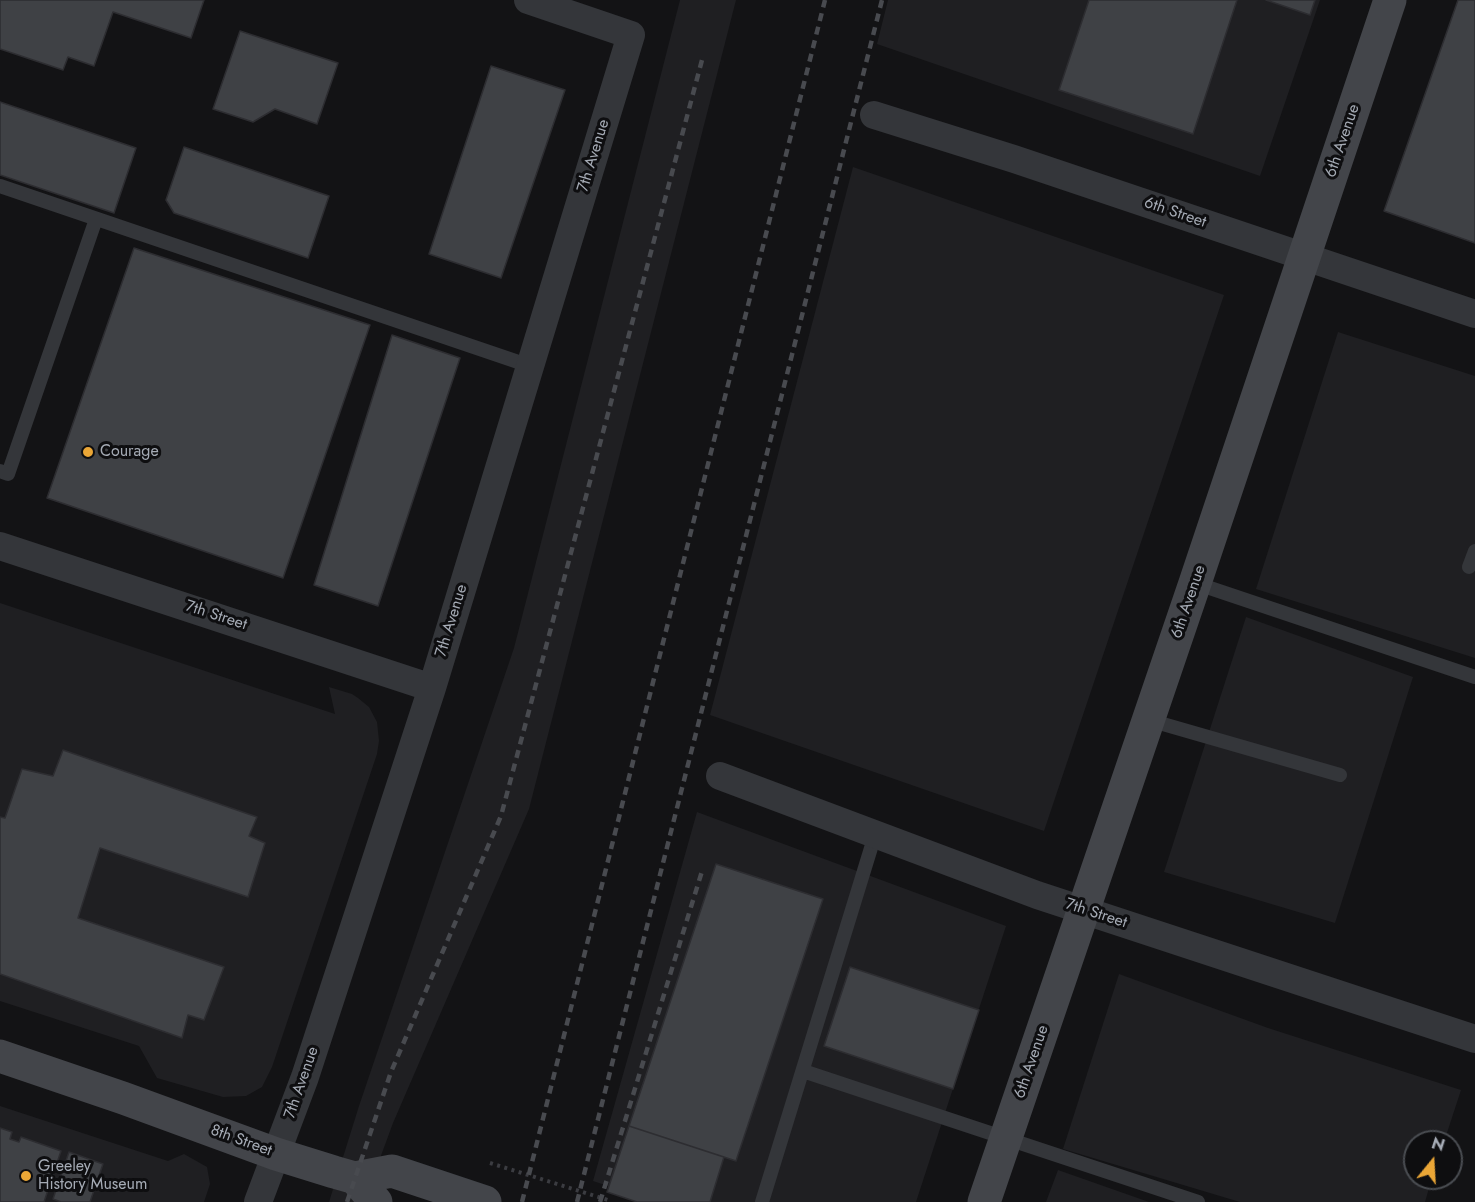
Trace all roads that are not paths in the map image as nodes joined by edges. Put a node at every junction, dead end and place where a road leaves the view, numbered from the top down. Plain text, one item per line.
1 (528, 0) edge
2 (1390, 0) edge
3 (874, 115) dead end
4 (0, 186) edge
5 (96, 219) junction
6 (1304, 257) junction
7 (1475, 314) edge
8 (530, 366) junction
9 (0, 471) edge
10 (0, 546) edge
11 (1475, 551) edge
12 (1469, 567) dead end
13 (1195, 583) junction
14 (1475, 677) edge
15 (432, 688) junction
16 (1149, 720) junction
17 (1340, 775) dead end
18 (720, 776) dead end
19 (875, 835) junction
20 (1084, 909) junction
21 (1475, 1039) edge
22 (0, 1056) edge
23 (803, 1071) junction
24 (1006, 1138) junction
25 (276, 1154) junction
26 (366, 1190) edge
27 (258, 1202) edge
28 (484, 1202) edge
29 (762, 1202) edge
30 (984, 1202) edge
31 (1198, 1202) edge

1 - 8 street, 7th Avenue
2 - 6 street, 6th Avenue
3 - 6 street, 6th Street
4 - 5 lane
5 - 8 lane
5 - 9 lane
6 - 7 street, 6th Street
6 - 13 street, 6th Avenue
8 - 15 street, 7th Avenue
10 - 15 street, 7th Street
11 - 12 lane
13 - 14 lane
13 - 16 street, 6th Avenue
15 - 25 street, 7th Avenue
16 - 17 lane
16 - 20 street, 6th Avenue
18 - 19 street, 7th Street
19 - 20 street, 7th Street
19 - 23 lane
20 - 21 street, 7th Street
20 - 24 street, 6th Avenue
22 - 25 street, 8th Street
23 - 24 lane
23 - 29 lane
24 - 30 street, 6th Avenue
24 - 31 lane
25 - 26 street, 8th Street
25 - 27 street, 7th Avenue
26 - 28 street, 8th Street

